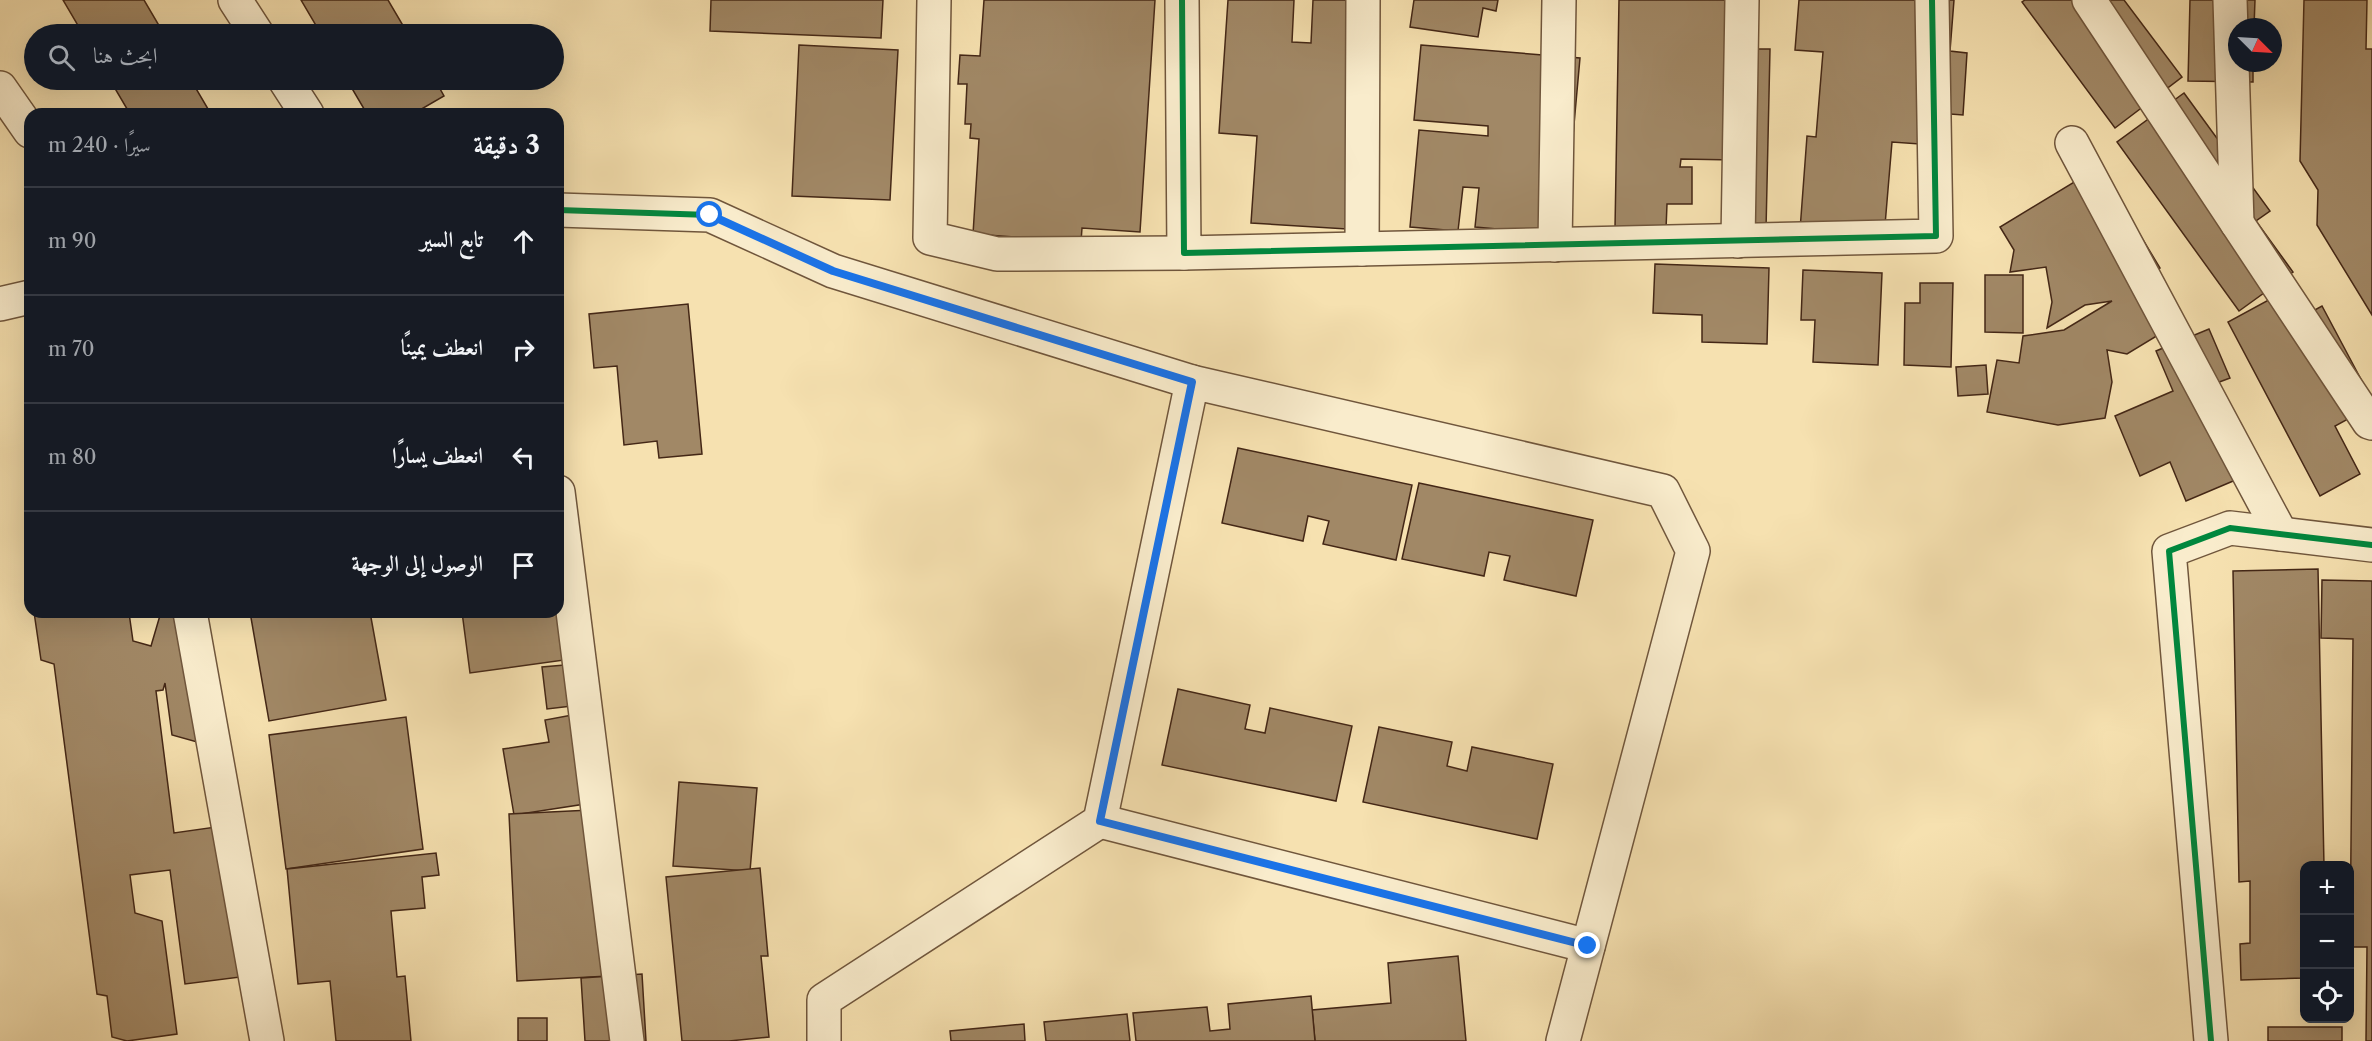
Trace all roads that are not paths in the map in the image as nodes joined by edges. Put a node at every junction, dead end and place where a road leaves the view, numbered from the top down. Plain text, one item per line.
1 (235, 0) edge
2 (934, 0) edge
3 (1182, 0) edge
4 (1363, 0) edge
5 (1559, 0) edge
6 (1742, 0) edge
7 (1932, 0) edge
8 (2089, 0) edge
9 (2230, 0) edge
10 (251, 24) edge
11 (0, 88) edge
12 (292, 90) edge
13 (304, 108) edge
14 (24, 122) edge
15 (2072, 143) dead end
16 (564, 210) edge
17 (2237, 223) junction
18 (1738, 241) junction
19 (1555, 245) junction
20 (1362, 249) junction
21 (1184, 253) junction
22 (24, 298) edge
23 (0, 304) edge
24 (1192, 382) junction
25 (2372, 423) edge
26 (2281, 534) junction
27 (564, 540) edge
28 (2372, 546) edge
29 (190, 618) edge
30 (1100, 821) junction
31 (1588, 946) junction
32 (267, 1041) edge
33 (627, 1041) edge
34 (824, 1041) edge
35 (1563, 1041) edge
36 (2211, 1041) edge

1 - 10 street
2 - 21 street
3 - 21 street
4 - 20 street
5 - 19 street
6 - 18 street
7 - 18 street
8 - 17 street
9 - 17 street
11 - 14 street
12 - 13 street
15 - 26 street
16 - 24 street
17 - 25 street
18 - 19 street
19 - 20 street
20 - 21 street
22 - 23 street
24 - 30 street
24 - 31 street
26 - 28 street
26 - 36 street
27 - 33 street
29 - 32 street
30 - 31 street
30 - 34 street
31 - 35 street

